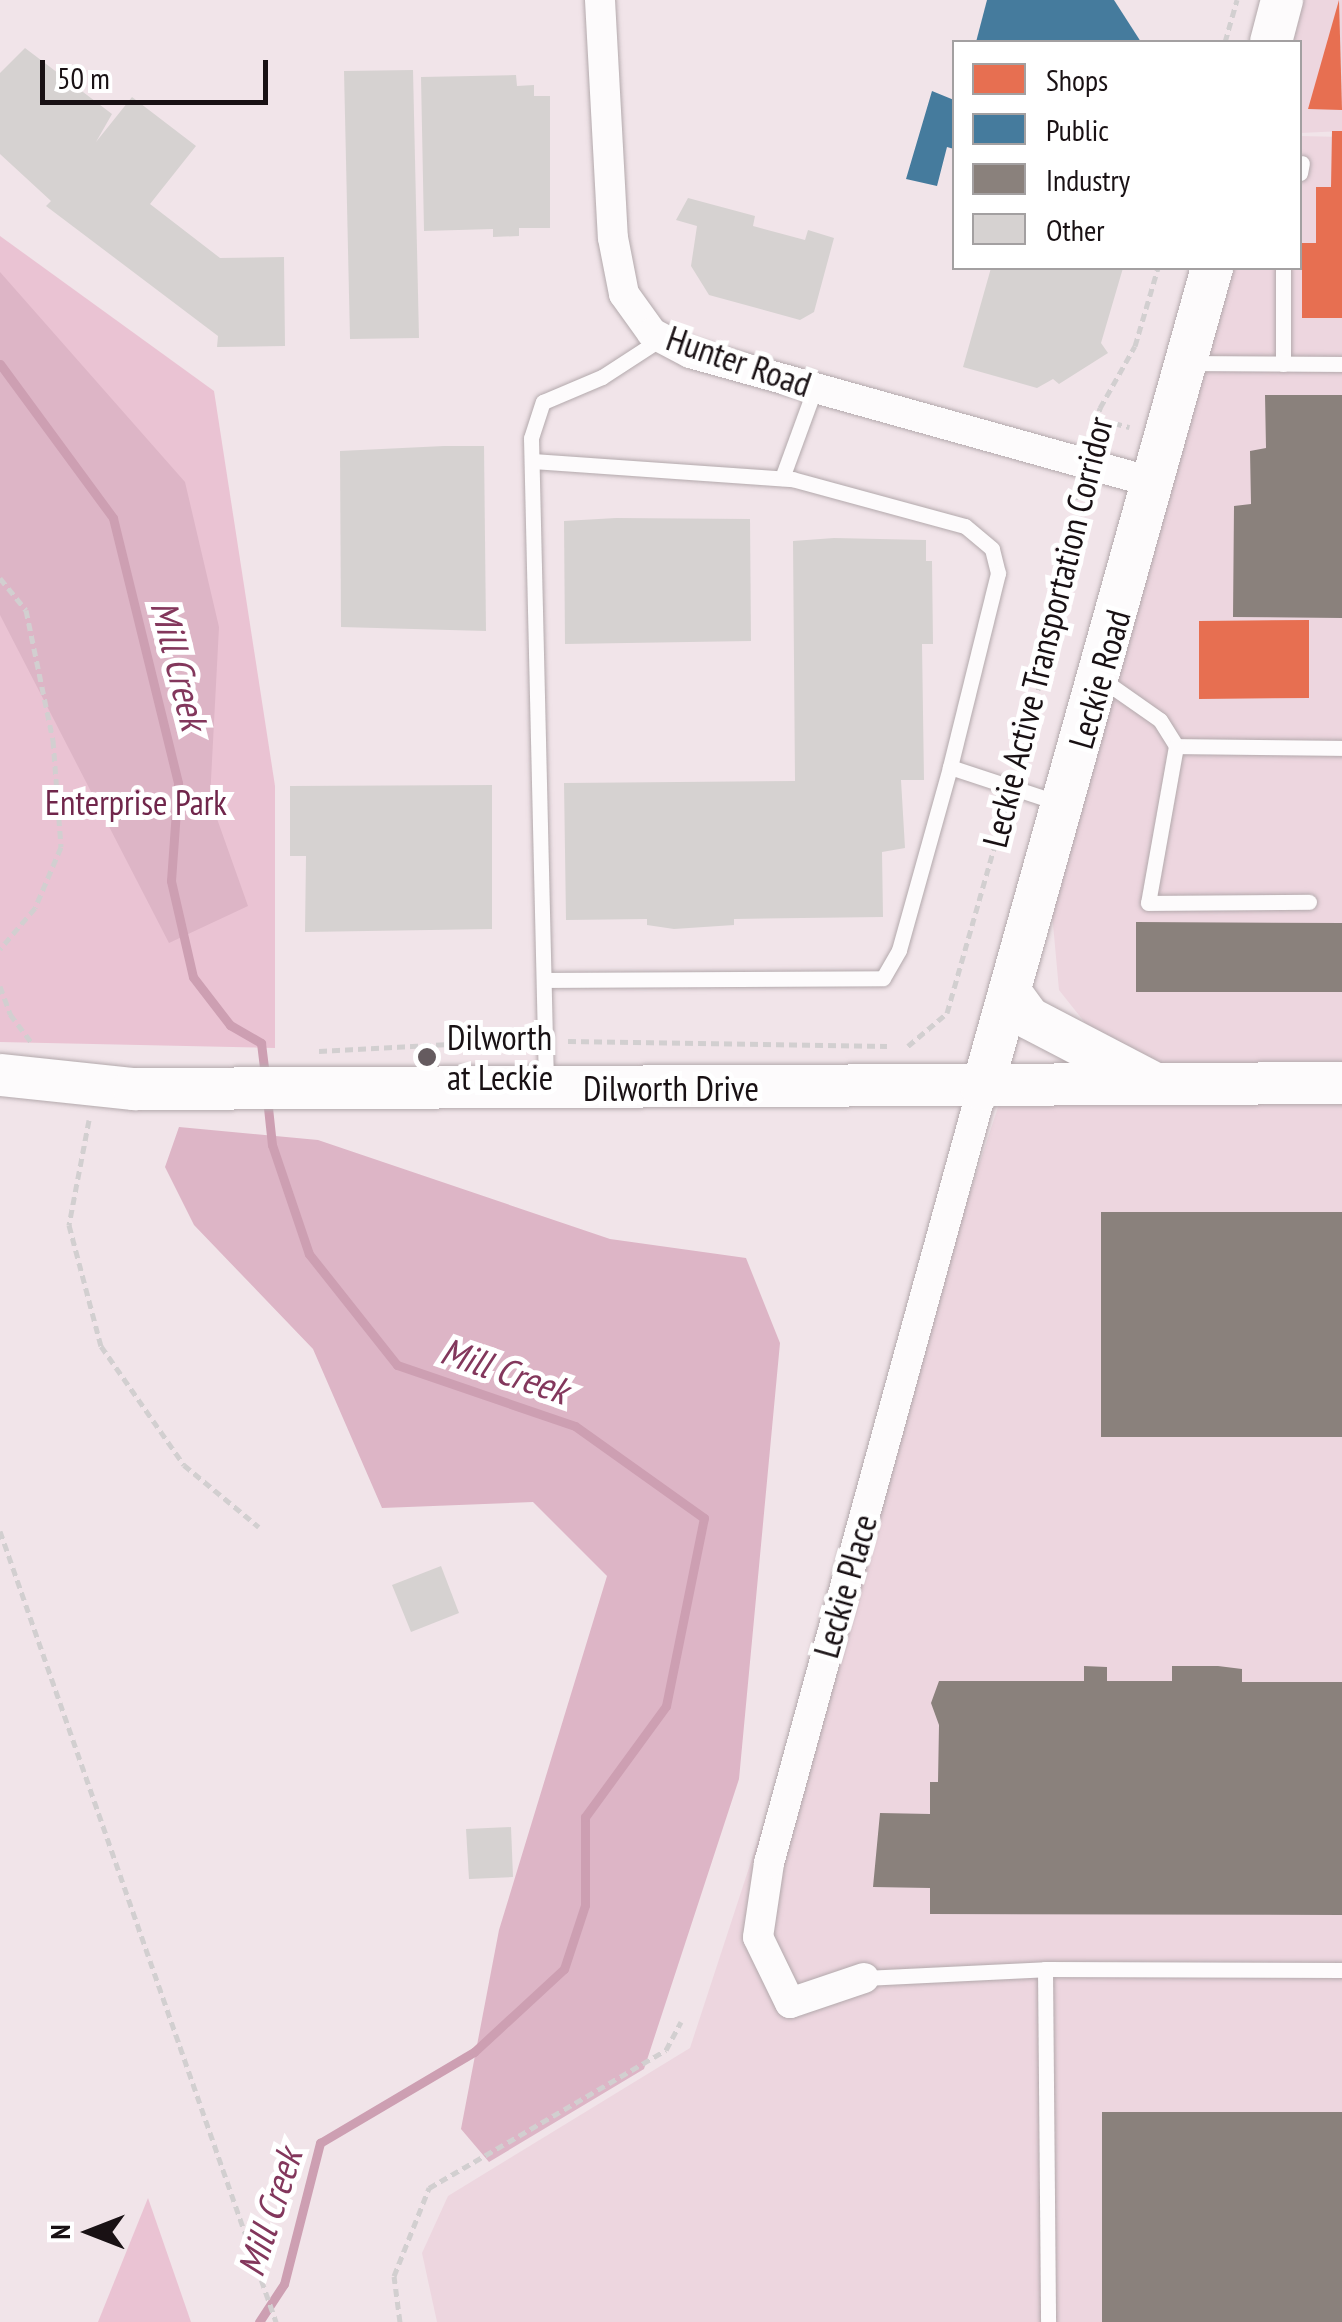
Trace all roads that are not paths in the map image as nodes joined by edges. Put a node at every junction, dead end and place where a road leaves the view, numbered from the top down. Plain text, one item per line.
1 (600, 0) edge
2 (1282, 0) edge
3 (1272, 40) edge
4 (1211, 270) edge
5 (1283, 270) edge
6 (662, 338) junction
7 (1186, 363) junction
8 (1283, 364) junction
9 (1342, 364) edge
10 (815, 388) junction
11 (533, 461) junction
12 (782, 478) junction
13 (1155, 483) junction
14 (1100, 678) junction
15 (1176, 746) junction
16 (1342, 748) edge
17 (950, 767) junction
18 (1064, 804) junction
19 (1309, 902) dead end
20 (544, 980) junction
21 (1010, 993) junction
22 (0, 1075) edge
23 (1342, 1083) edge
24 (1157, 1085) junction
25 (546, 1088) junction
26 (982, 1089) junction
27 (1045, 1969) junction
28 (1342, 1970) edge
29 (864, 1978) joint
30 (1048, 2322) edge

1 - 6 street, Hunter Road
2 - 3 main road
4 - 7 main road, Leckie Road
5 - 8 lane
6 - 10 street, Hunter Road
6 - 11 lane
7 - 8 lane
7 - 13 main road, Leckie Road
8 - 9 lane
10 - 12 lane
10 - 13 street, Hunter Road
11 - 12 lane
11 - 20 lane
12 - 17 lane
13 - 14 main road, Leckie Road
14 - 15 lane
14 - 18 main road, Leckie Road
15 - 16 lane
15 - 19 lane
17 - 18 lane
17 - 20 lane
18 - 21 main road, Leckie Road
20 - 25 lane
21 - 24 main road
21 - 26 main road, Leckie Road
22 - 25 main road, Dilworth Drive
23 - 24 main road, Dilworth Drive
24 - 26 main road, Dilworth Drive
25 - 26 main road, Dilworth Drive
26 - 29 street, Leckie Place
27 - 28 lane
27 - 29 lane
27 - 30 lane

